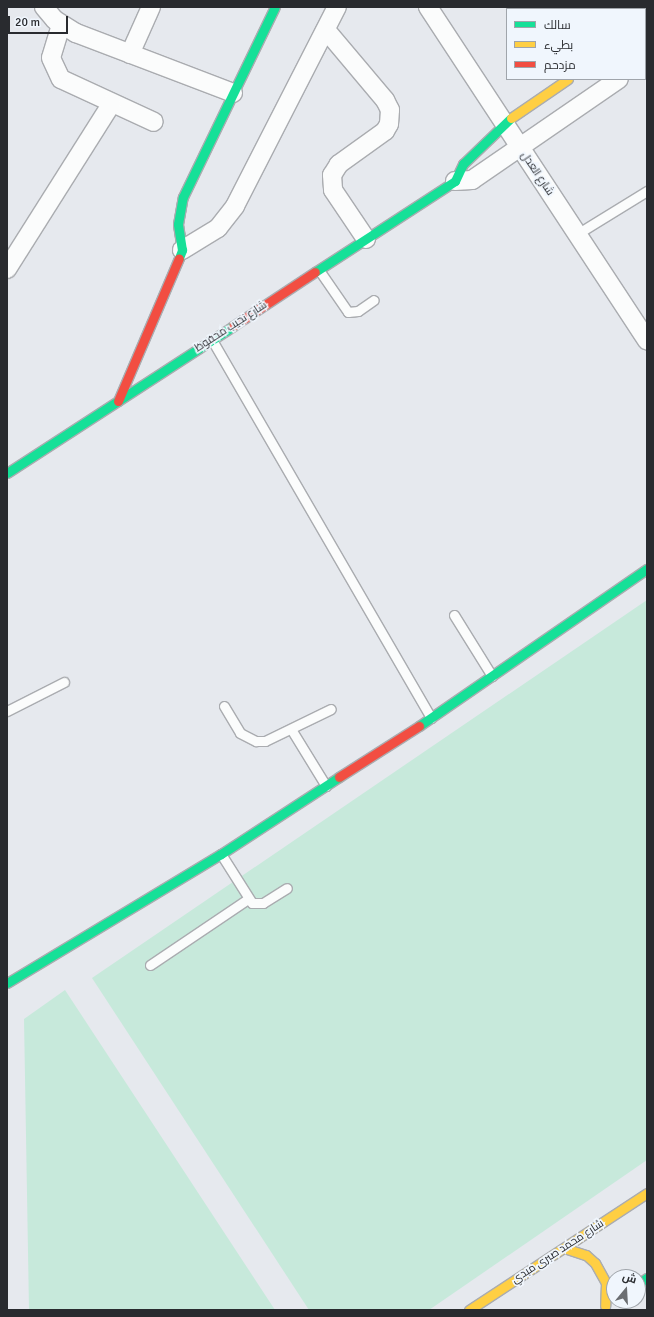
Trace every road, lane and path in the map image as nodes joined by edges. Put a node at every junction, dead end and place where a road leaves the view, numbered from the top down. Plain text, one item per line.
1 (44, 7) edge
2 (151, 7) edge
3 (275, 7) edge
4 (338, 7) edge
5 (428, 7) edge
6 (62, 25) junction
7 (326, 30) junction
8 (130, 54) junction
9 (567, 80) edge
10 (618, 80) edge
11 (233, 93) junction
12 (112, 103) junction
13 (154, 122) dead end
14 (503, 123) junction
15 (519, 148) junction
16 (456, 181) junction
17 (647, 191) edge
18 (577, 234) junction
19 (366, 239) junction
20 (182, 250) junction
21 (7, 269) edge
22 (319, 270) junction
23 (374, 300) dead end
24 (646, 336) edge
25 (212, 340) junction
26 (118, 401) junction
27 (7, 473) edge
28 (647, 569) edge
29 (454, 615) dead end
30 (492, 676) junction
31 (64, 682) dead end
32 (224, 706) dead end
33 (331, 709) dead end
34 (7, 711) edge
35 (431, 718) junction
36 (291, 729) junction
37 (326, 786) junction
38 (221, 854) junction
39 (287, 888) dead end
40 (248, 899) junction
41 (150, 965) dead end
42 (7, 983) edge
43 (647, 1194) edge
44 (564, 1248) junction
45 (602, 1308) edge
46 (469, 1310) edge

1 - 6 street
2 - 8 street
3 - 11 street
4 - 7 street
5 - 14 street, شارع العدل
6 - 8 street
6 - 12 street
7 - 19 street
7 - 20 street
8 - 11 street
9 - 14 street
10 - 15 street, شارع نجيب محفوظ
11 - 20 street
12 - 13 street
12 - 21 street
14 - 15 street, شارع العدل
14 - 16 street
15 - 16 street, شارع نجيب محفوظ
15 - 18 street, شارع العدل
16 - 19 street, شارع نجيب محفوظ
17 - 18 lane
18 - 24 street, شارع العدل
19 - 22 street, شارع نجيب محفوظ
20 - 26 street
22 - 23 lane
22 - 25 street, شارع نجيب محفوظ
25 - 26 street, شارع نجيب محفوظ
25 - 35 lane
26 - 27 street, شارع نجيب محفوظ
28 - 30 street
29 - 30 lane
30 - 35 street
31 - 34 lane
32 - 36 lane
33 - 36 lane
35 - 37 street
36 - 37 lane
37 - 38 street
38 - 40 lane
38 - 42 street
39 - 40 lane
40 - 41 lane
43 - 44 street, شارع محمد صبرى مبدي
44 - 45 street
44 - 46 street, شارع محمد صبرى مبدي

